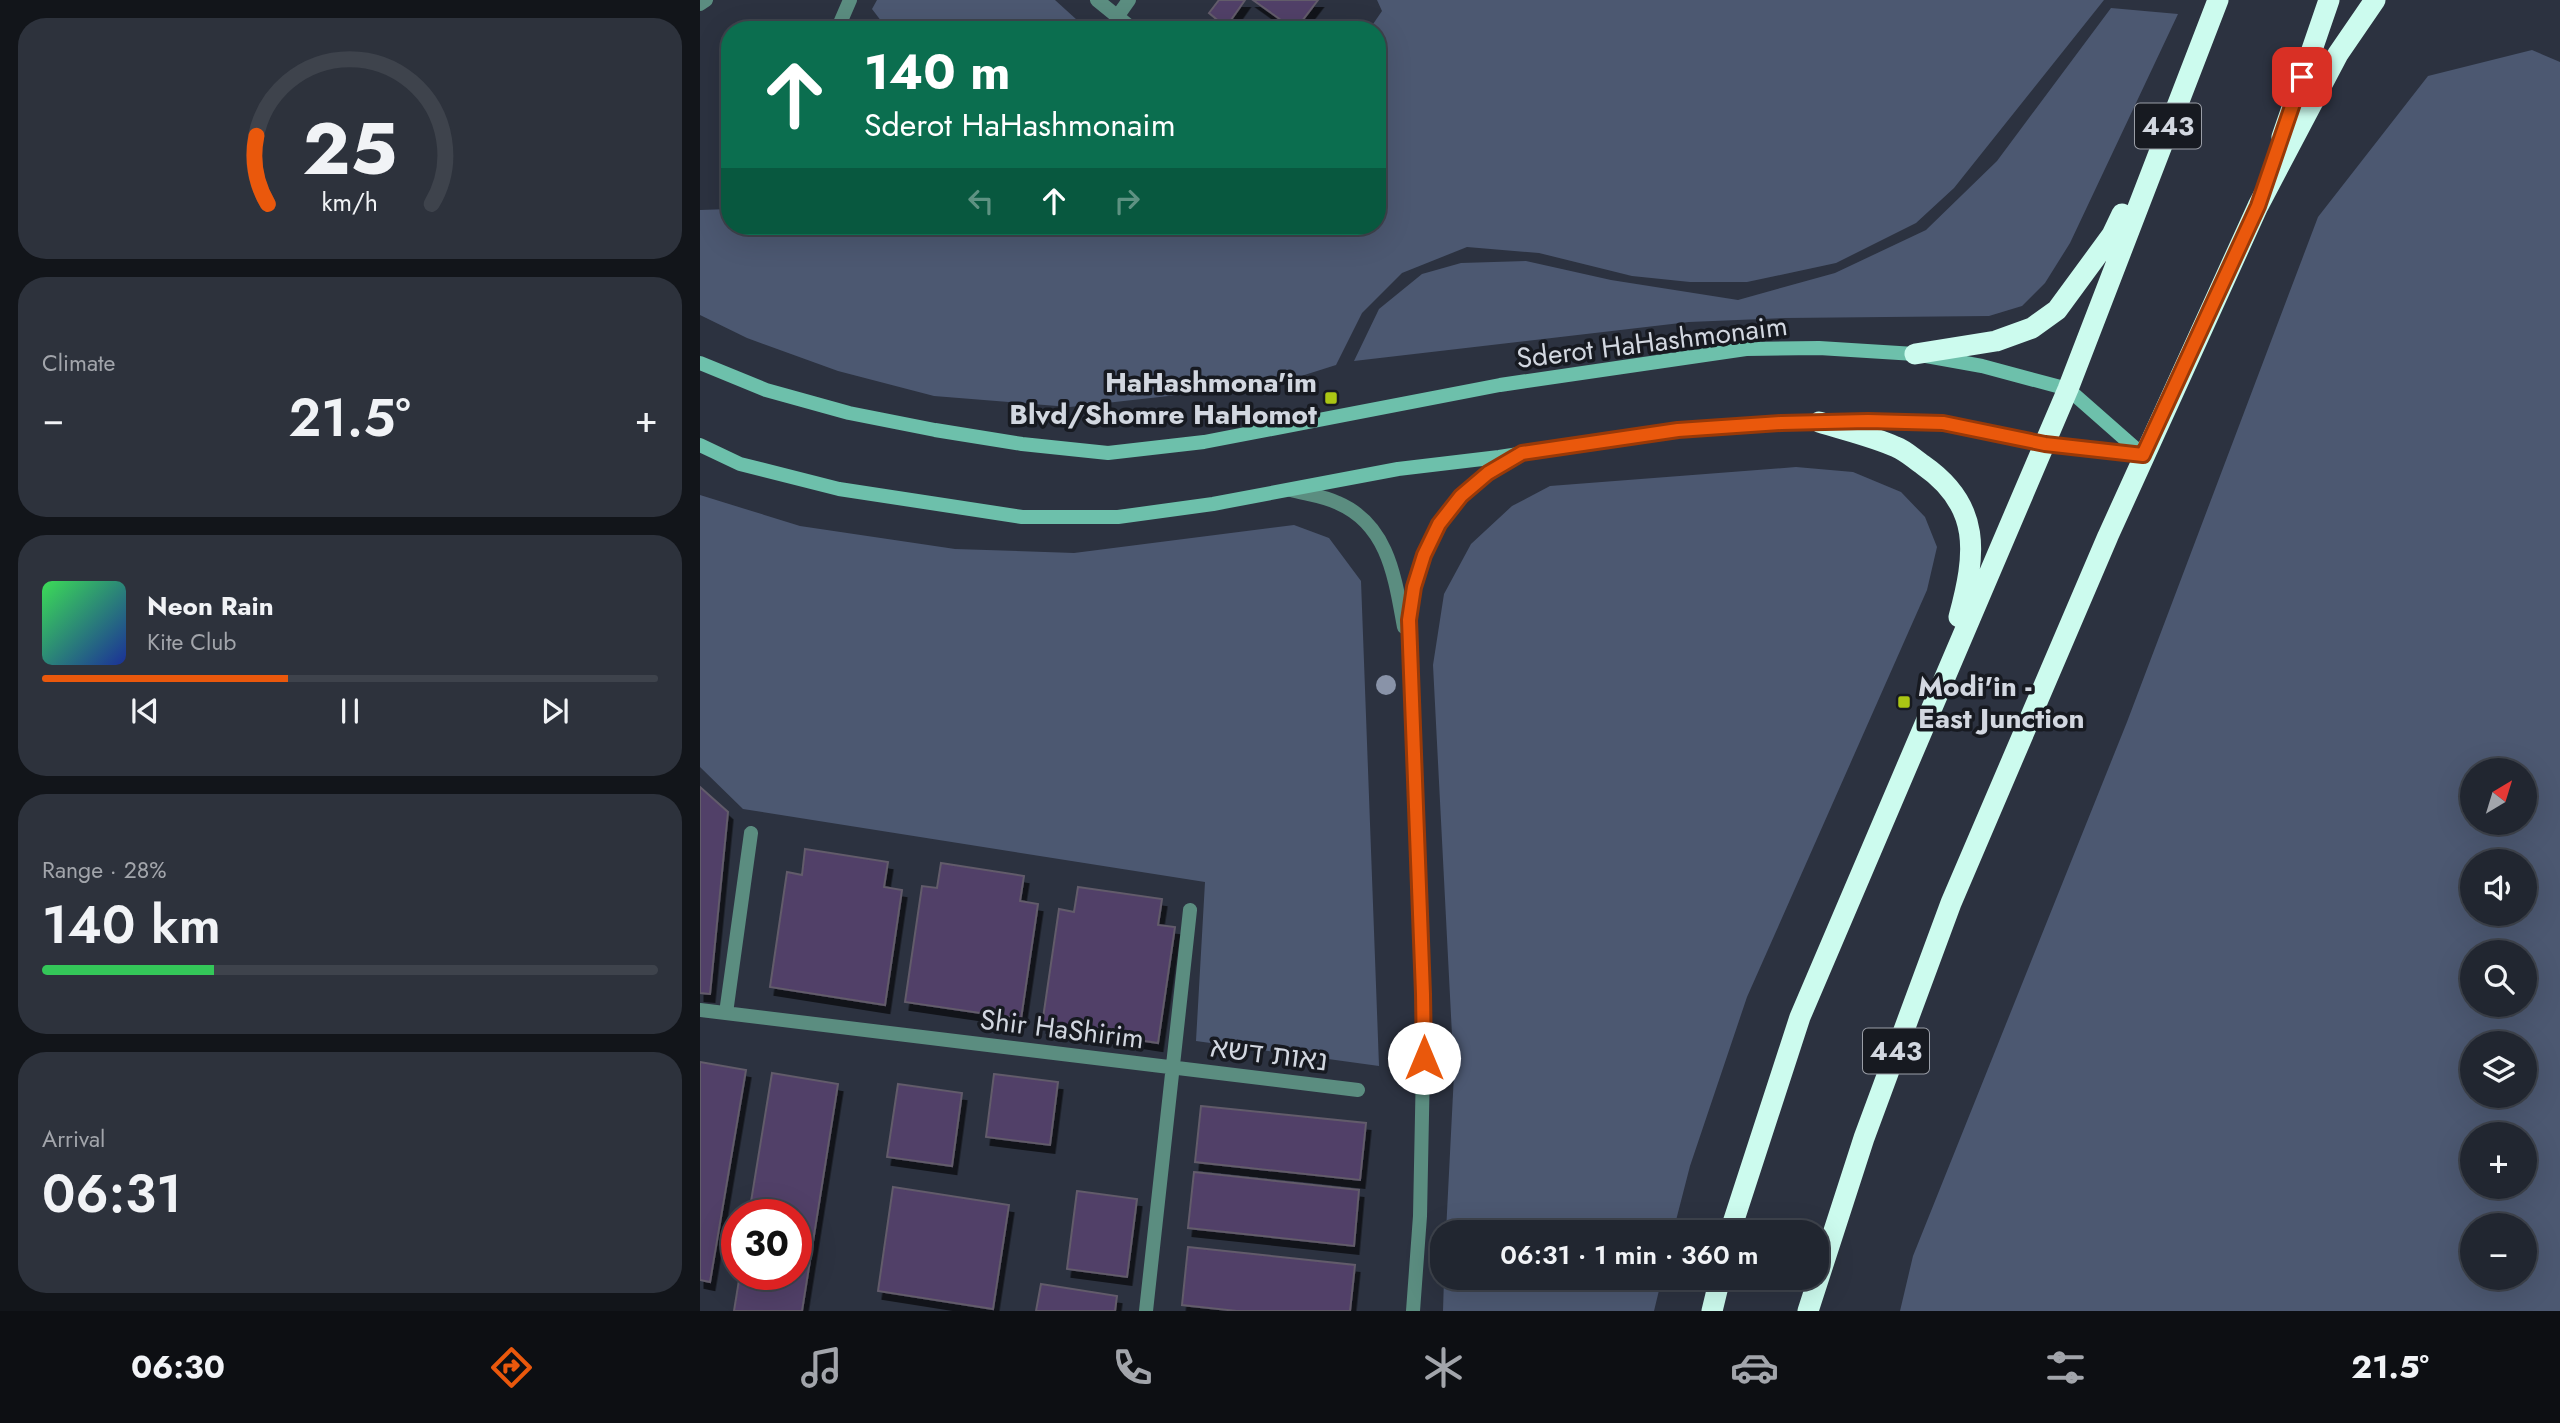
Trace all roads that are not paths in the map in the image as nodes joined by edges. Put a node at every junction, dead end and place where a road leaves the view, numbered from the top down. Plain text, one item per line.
1 (706, 0) edge
2 (850, 0) edge
3 (1097, 0) edge
4 (1129, 0) edge
5 (2218, 0) edge
6 (2329, 0) edge
7 (2375, 0) edge
8 (700, 4) edge
9 (1116, 17) junction
10 (841, 21) edge
11 (1122, 21) edge
12 (2173, 112) junction
13 (2258, 206) junction
14 (1914, 354) junction
15 (700, 363) edge
16 (2068, 389) junction
17 (1819, 422) junction
18 (2045, 444) junction
19 (700, 445) edge
20 (1522, 453) junction
21 (2143, 455) junction
22 (1291, 490) junction
23 (1409, 653) junction
24 (1939, 692) junction
25 (751, 833) dead end
26 (1190, 910) dead end
27 (700, 1010) edge
28 (726, 1013) junction
29 (1174, 1067) junction
30 (1358, 1090) dead end
31 (1734, 1220) edge
32 (1717, 1290) edge
33 (1146, 1311) edge
34 (1413, 1311) edge
35 (1712, 1311) edge
36 (1808, 1311) edge

1 - 8 street
2 - 10 street
3 - 9 street
4 - 9 street
5 - 12 highway, 443
6 - 13 highway, 443
7 - 13 highway
9 - 11 street
12 - 14 highway
12 - 16 highway, 443
13 - 21 highway, 443
14 - 15 main road, Sderot HaHashmonaim
14 - 16 main road, Sderot HaHashmonaim
16 - 18 highway, 443
16 - 21 main road, Sderot HaHashmonaim
17 - 18 main road
17 - 20 main road
17 - 24 highway
18 - 21 main road
18 - 24 highway, 443
19 - 22 main road
20 - 22 main road
20 - 23 street
21 - 36 highway, 443
22 - 23 street
23 - 34 street
24 - 31 highway, 443
25 - 28 street
26 - 29 street
27 - 28 street, Shir HaShirim
28 - 29 street, Shir HaShirim
29 - 30 street, נאות דשא
29 - 33 street, Shir HaShirim
32 - 35 highway

